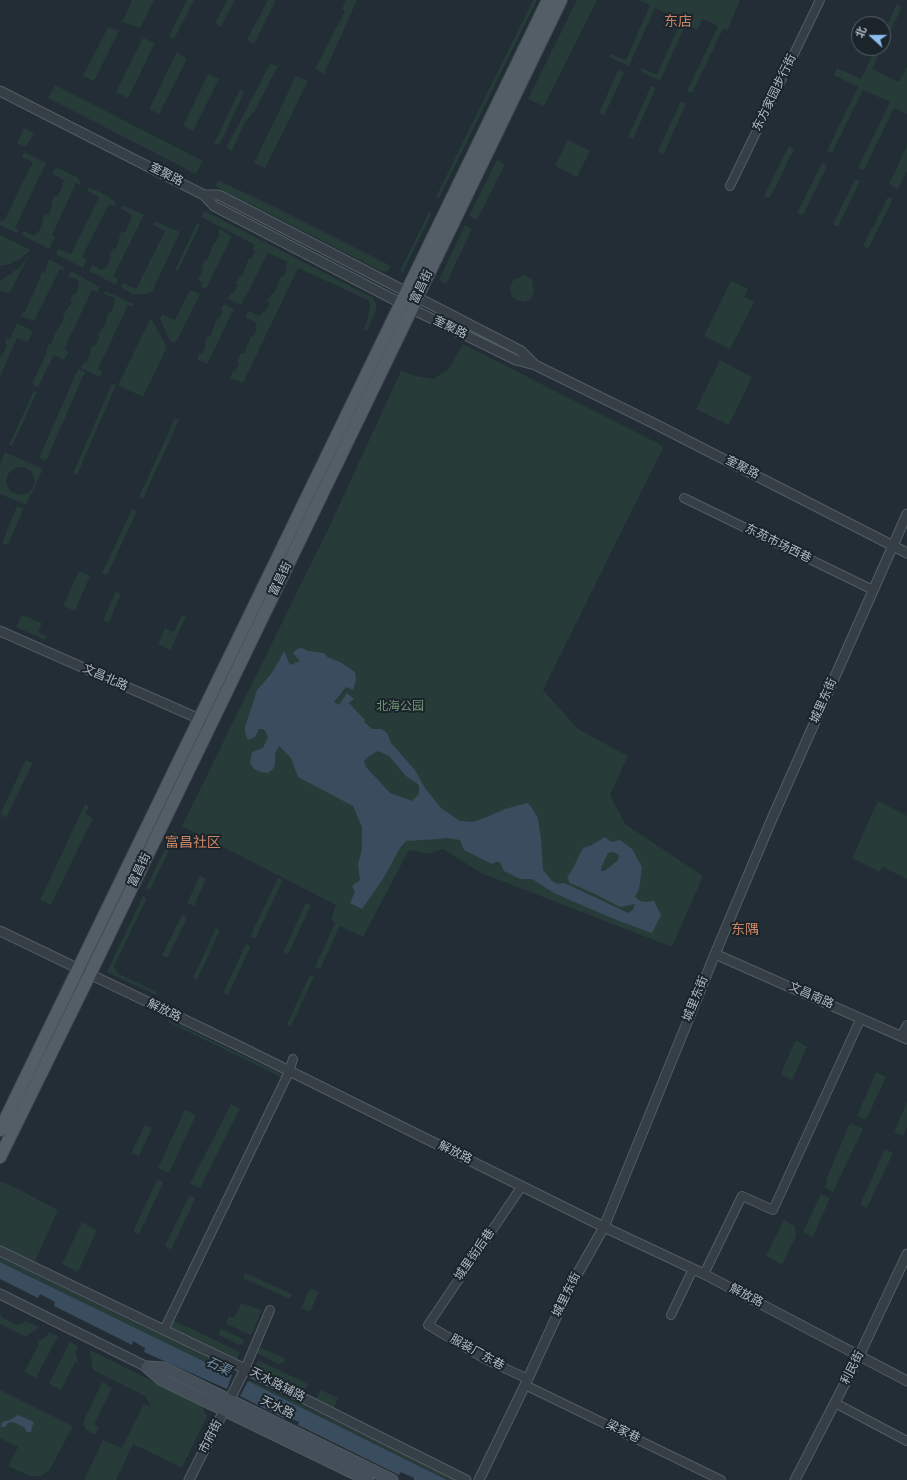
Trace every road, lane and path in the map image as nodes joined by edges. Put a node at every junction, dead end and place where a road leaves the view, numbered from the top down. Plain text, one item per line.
1 (548, 0) edge
2 (561, 0) edge
3 (820, 0) edge
4 (0, 91) edge
5 (730, 186) dead end
6 (204, 194) junction
7 (412, 295) junction
8 (406, 306) junction
9 (535, 365) junction
10 (684, 498) dead end
11 (907, 514) edge
12 (893, 546) junction
13 (907, 553) edge
14 (873, 590) junction
15 (0, 632) edge
16 (205, 722) junction
17 (0, 931) edge
18 (715, 954) junction
19 (85, 972) junction
20 (861, 1018) junction
21 (907, 1025) edge
22 (904, 1037) edge
23 (293, 1059) dead end
24 (289, 1072) junction
25 (0, 1130) edge
26 (0, 1157) edge
27 (522, 1186) junction
28 (604, 1227) junction
29 (0, 1251) edge
30 (907, 1254) edge
31 (693, 1269) junction
32 (704, 1274) junction
33 (0, 1294) edge
34 (270, 1310) dead end
35 (671, 1315) dead end
36 (428, 1325) joint
37 (164, 1330) junction
38 (860, 1356) junction
39 (147, 1367) junction
40 (243, 1373) junction
41 (907, 1381) edge
42 (526, 1382) junction
43 (231, 1397) junction
44 (835, 1403) junction
45 (225, 1410) junction
46 (907, 1441) edge
47 (189, 1480) edge
48 (368, 1480) edge
49 (392, 1480) edge
50 (466, 1480) edge
51 (479, 1480) edge
52 (721, 1480) edge
53 (795, 1480) edge

1 - 7 main road, 富昌街
2 - 7 main road, 富昌街
3 - 5 street, 东方家园步行街
4 - 6 street, 奎聚路
6 - 7 street
6 - 8 street, 奎聚路
7 - 8 main road, 富昌街
7 - 9 street
8 - 9 street, 奎聚路
8 - 16 main road, 富昌街
9 - 12 street, 奎聚路
10 - 14 street, 东苑市场西巷
11 - 12 street, 城里东街
12 - 13 street, 奎聚路
12 - 14 street, 城里东街
14 - 18 street, 城里东街
15 - 16 street, 文昌北路
16 - 19 main road, 富昌街
17 - 19 street, 解放路
18 - 20 street, 文昌南路
18 - 28 street, 城里东街
19 - 24 street, 解放路
19 - 25 main road, 富昌街
19 - 26 main road, 富昌街
20 - 22 street, 文昌南路
20 - 32 street
21 - 22 street
23 - 24 street
24 - 27 street, 解放路
24 - 37 street
27 - 28 street, 解放路
27 - 36 street, 城里街后巷
28 - 31 street, 解放路
28 - 42 street, 城里东街
29 - 37 street, 天水路辅路
30 - 38 street, 利民街
31 - 32 street, 解放路
31 - 35 street
32 - 38 street, 解放路
33 - 39 street, 天水路
34 - 40 street
36 - 42 street, 服装厂东巷
37 - 40 street, 天水路辅路
38 - 41 street, 解放路
38 - 44 street, 利民街
39 - 43 main road, 天水路
39 - 45 main road, 天水路
40 - 43 street, 市府街
40 - 50 street, 天水路辅路
42 - 51 street, 城里东街
42 - 52 street, 梁家巷
43 - 45 street, 市府街
43 - 49 main road, 天水路
44 - 46 street
44 - 53 street, 利民街
45 - 47 street, 市府街
45 - 48 main road, 天水路

